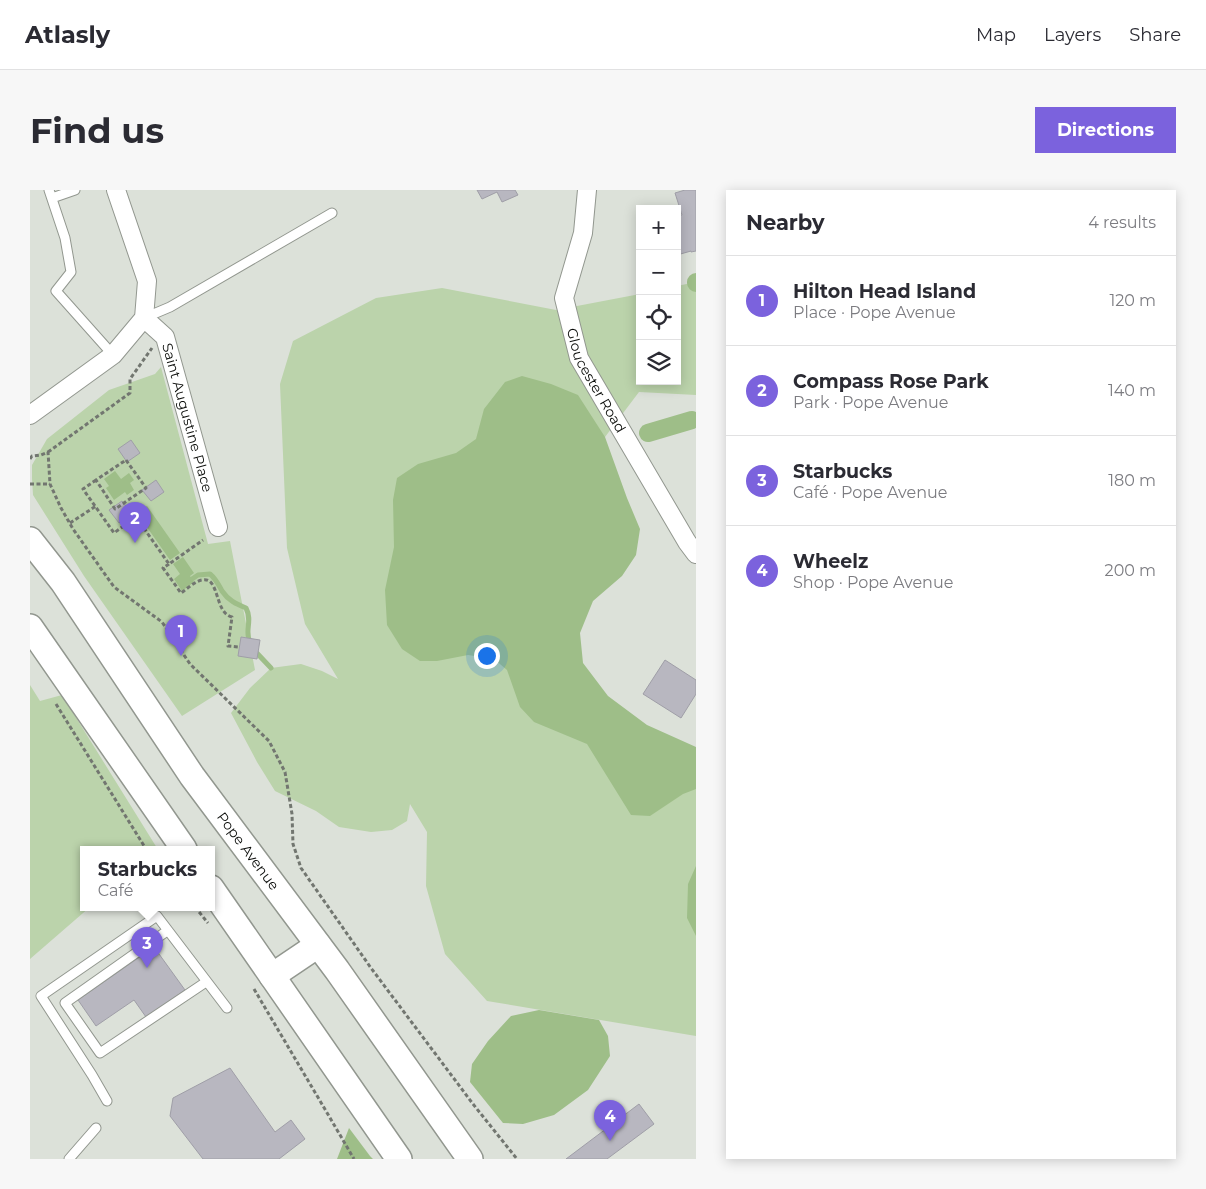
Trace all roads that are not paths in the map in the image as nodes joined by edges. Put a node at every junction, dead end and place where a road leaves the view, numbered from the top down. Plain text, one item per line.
1 (75, 190) edge
2 (116, 190) edge
3 (587, 190) edge
4 (51, 194) edge
5 (332, 213) dead end
6 (144, 318) junction
7 (113, 355) junction
8 (30, 415) edge
9 (218, 527) dead end
10 (30, 540) edge
11 (696, 554) edge
12 (30, 627) edge
13 (182, 846) edge
14 (215, 895) edge
15 (167, 931) junction
16 (318, 945) junction
17 (262, 980) junction
18 (206, 982) junction
19 (227, 1008) dead end
20 (107, 1101) dead end
21 (96, 1128) dead end
22 (69, 1159) edge
23 (399, 1159) edge
24 (470, 1159) edge

1 - 4 lane
2 - 6 street
3 - 11 street, Gloucester Road
4 - 7 lane
5 - 6 lane
6 - 7 street
6 - 9 street, Saint Augustine Place
7 - 8 street
10 - 16 main road, Pope Avenue
12 - 13 main road
14 - 17 main road
15 - 18 lane
15 - 18 lane
15 - 20 lane
16 - 17 main road
16 - 24 main road, Pope Avenue
17 - 23 main road
18 - 19 lane
21 - 22 lane

